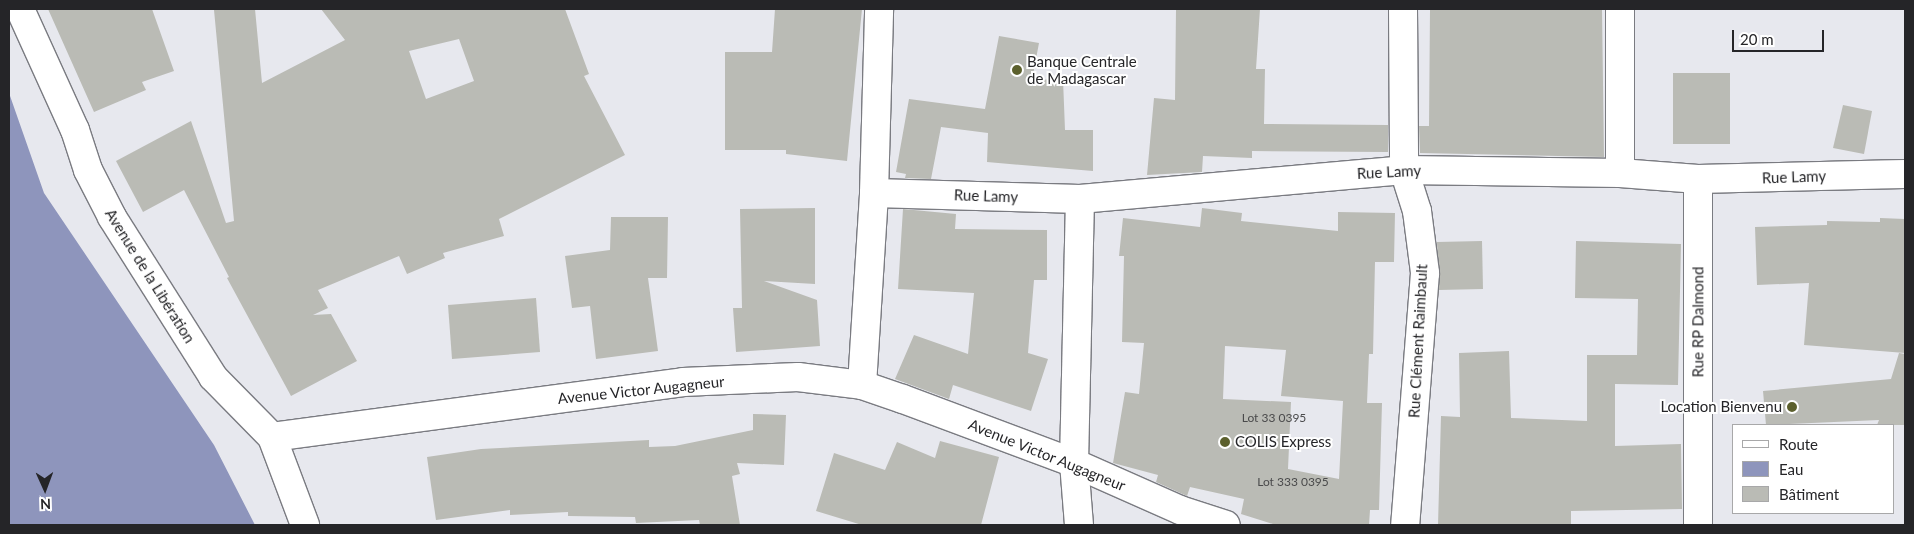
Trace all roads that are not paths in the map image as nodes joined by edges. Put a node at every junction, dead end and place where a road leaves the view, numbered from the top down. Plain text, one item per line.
1 (20, 9) edge
2 (879, 9) edge
3 (1403, 9) edge
4 (1620, 9) edge
5 (1404, 170) junction
6 (1620, 172) junction
7 (1905, 174) edge
8 (1698, 180) junction
9 (874, 194) junction
10 (1080, 199) junction
11 (862, 385) junction
12 (272, 437) junction
13 (1074, 463) junction
14 (305, 525) edge
15 (1079, 525) edge
16 (1226, 525) edge
17 (1406, 525) edge
18 (1698, 525) edge

1 - 12 street, Avenue de la Libération
2 - 9 street
3 - 5 street, Rue Clément Raimbault
4 - 6 street
5 - 6 street, Rue Lamy
5 - 10 street, Rue Lamy
5 - 17 street, Rue Clément Raimbault
6 - 8 street, Rue Lamy
7 - 8 street, Rue Lamy
8 - 18 street, Rue RP Dalmond
9 - 10 street, Rue Lamy
9 - 11 street
10 - 13 street
11 - 12 street, Avenue Victor Augagneur
11 - 13 street, Avenue Victor Augagneur
12 - 14 street, Avenue de la Libération
13 - 15 street
13 - 16 street, Avenue Victor Augagneur

